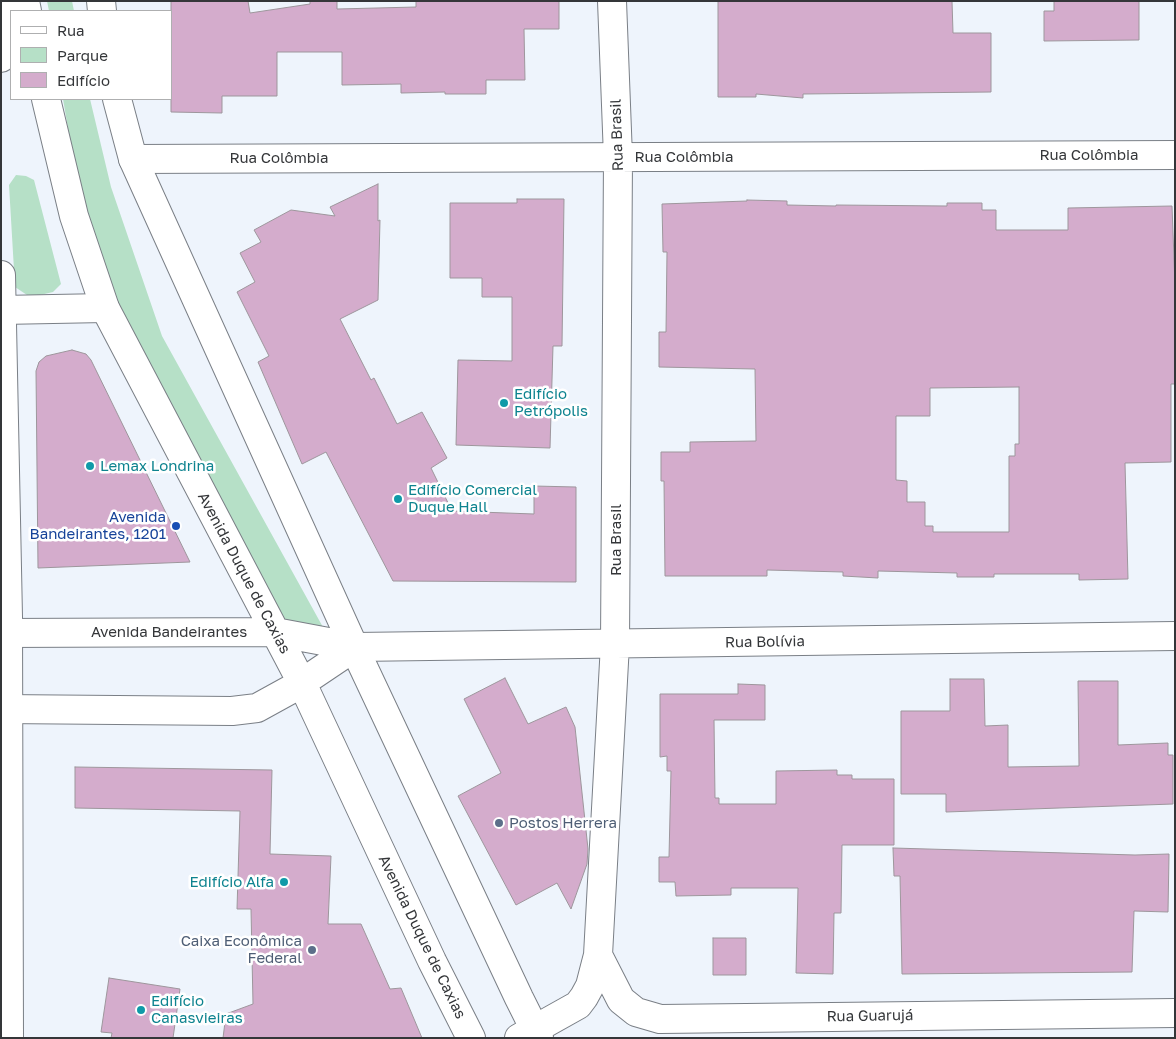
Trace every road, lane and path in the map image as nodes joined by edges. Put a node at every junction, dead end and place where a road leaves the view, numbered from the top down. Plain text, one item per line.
1 (10, 1) edge
2 (612, 1) edge
3 (1, 58) edge
4 (46, 100) edge
5 (117, 100) edge
6 (1175, 155) edge
7 (618, 157) junction
8 (134, 159) junction
9 (1, 275) edge
10 (104, 308) junction
11 (2, 310) edge
12 (275, 632) junction
13 (4, 633) edge
14 (1175, 636) edge
15 (615, 644) junction
16 (355, 647) junction
17 (302, 683) junction
18 (5, 709) edge
19 (598, 956) junction
20 (1175, 1013) edge
21 (531, 1035) edge
22 (10, 1038) edge
23 (471, 1038) edge

1 - 3 street
2 - 7 street, Rua Brasil
4 - 10 street, Avenida Duque de Caxias
5 - 8 street
6 - 7 street, Rua Colômbia
7 - 8 street, Rua Colômbia
7 - 15 street, Rua Brasil
8 - 16 street
9 - 11 street
10 - 11 street
10 - 12 street, Avenida Duque de Caxias
11 - 13 street
12 - 13 street, Avenida Bandeirantes
12 - 16 street, Avenida Bandeirantes
12 - 17 street, Avenida Duque de Caxias
13 - 18 street
14 - 15 street, Rua Bolívia
15 - 16 street, Rua Bolívia
15 - 19 street, Rua Brasil
16 - 17 street
16 - 21 street
17 - 18 street
17 - 23 street, Avenida Duque de Caxias
18 - 22 street
19 - 20 street, Rua Guarujá
19 - 21 street, Rua Brasil

